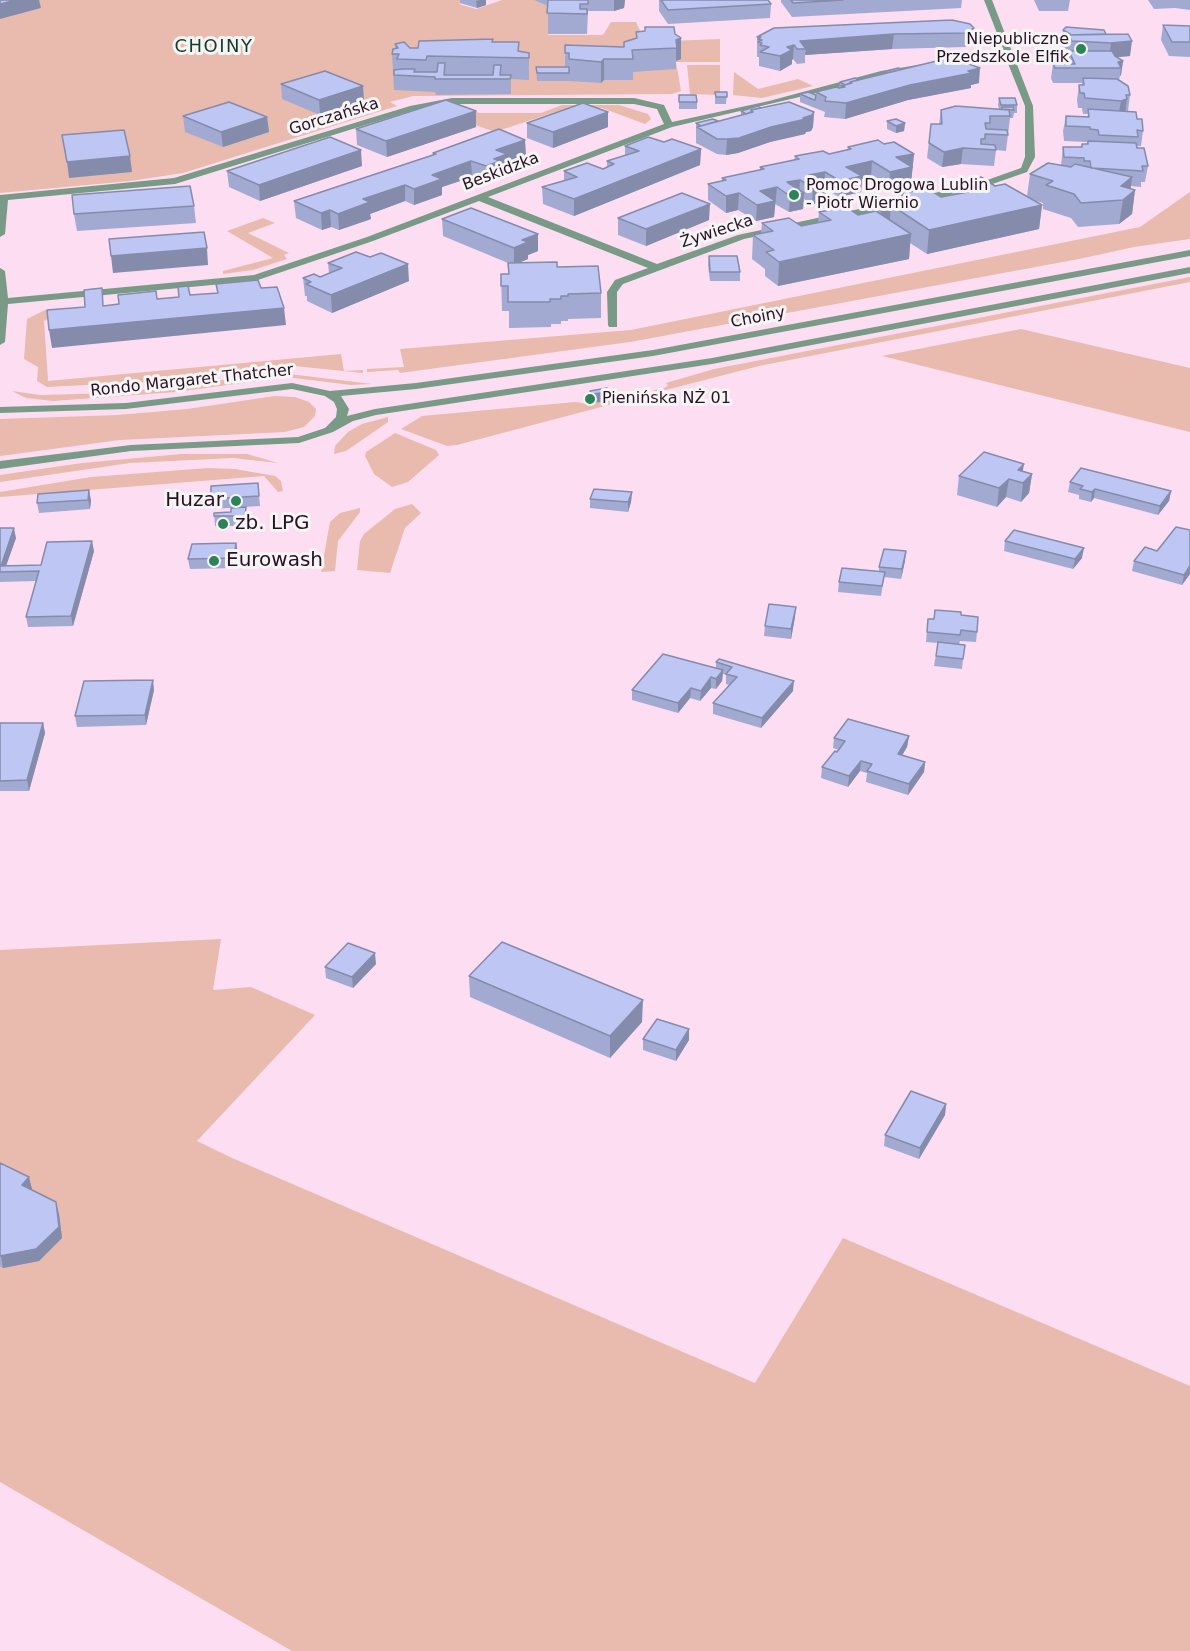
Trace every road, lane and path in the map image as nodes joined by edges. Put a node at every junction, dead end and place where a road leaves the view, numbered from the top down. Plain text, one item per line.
1 (988, 0) edge
2 (1011, 58) junction
3 (669, 125) junction
4 (478, 197) junction
5 (1, 198) edge
6 (0, 234) edge
7 (1190, 253) edge
8 (657, 268) junction
9 (1190, 270) edge
10 (0, 271) edge
11 (2, 302) edge
12 (613, 325) dead end
13 (0, 342) edge
14 (329, 394) junction
15 (0, 410) edge
16 (334, 426) junction
17 (0, 465) edge

1 - 2 street, Żywiecka
2 - 3 street, Beskidzka
2 - 8 street, Żywiecka
3 - 4 street, Beskidzka
3 - 5 street, Gorczańska
4 - 8 street
4 - 11 street, Beskidzka
5 - 6 street
7 - 14 street, Choiny
8 - 12 street, Żywiecka
9 - 16 street, Choiny
10 - 11 street
11 - 13 street
14 - 15 street, Rondo Margaret Thatcher
14 - 16 street
16 - 17 street

